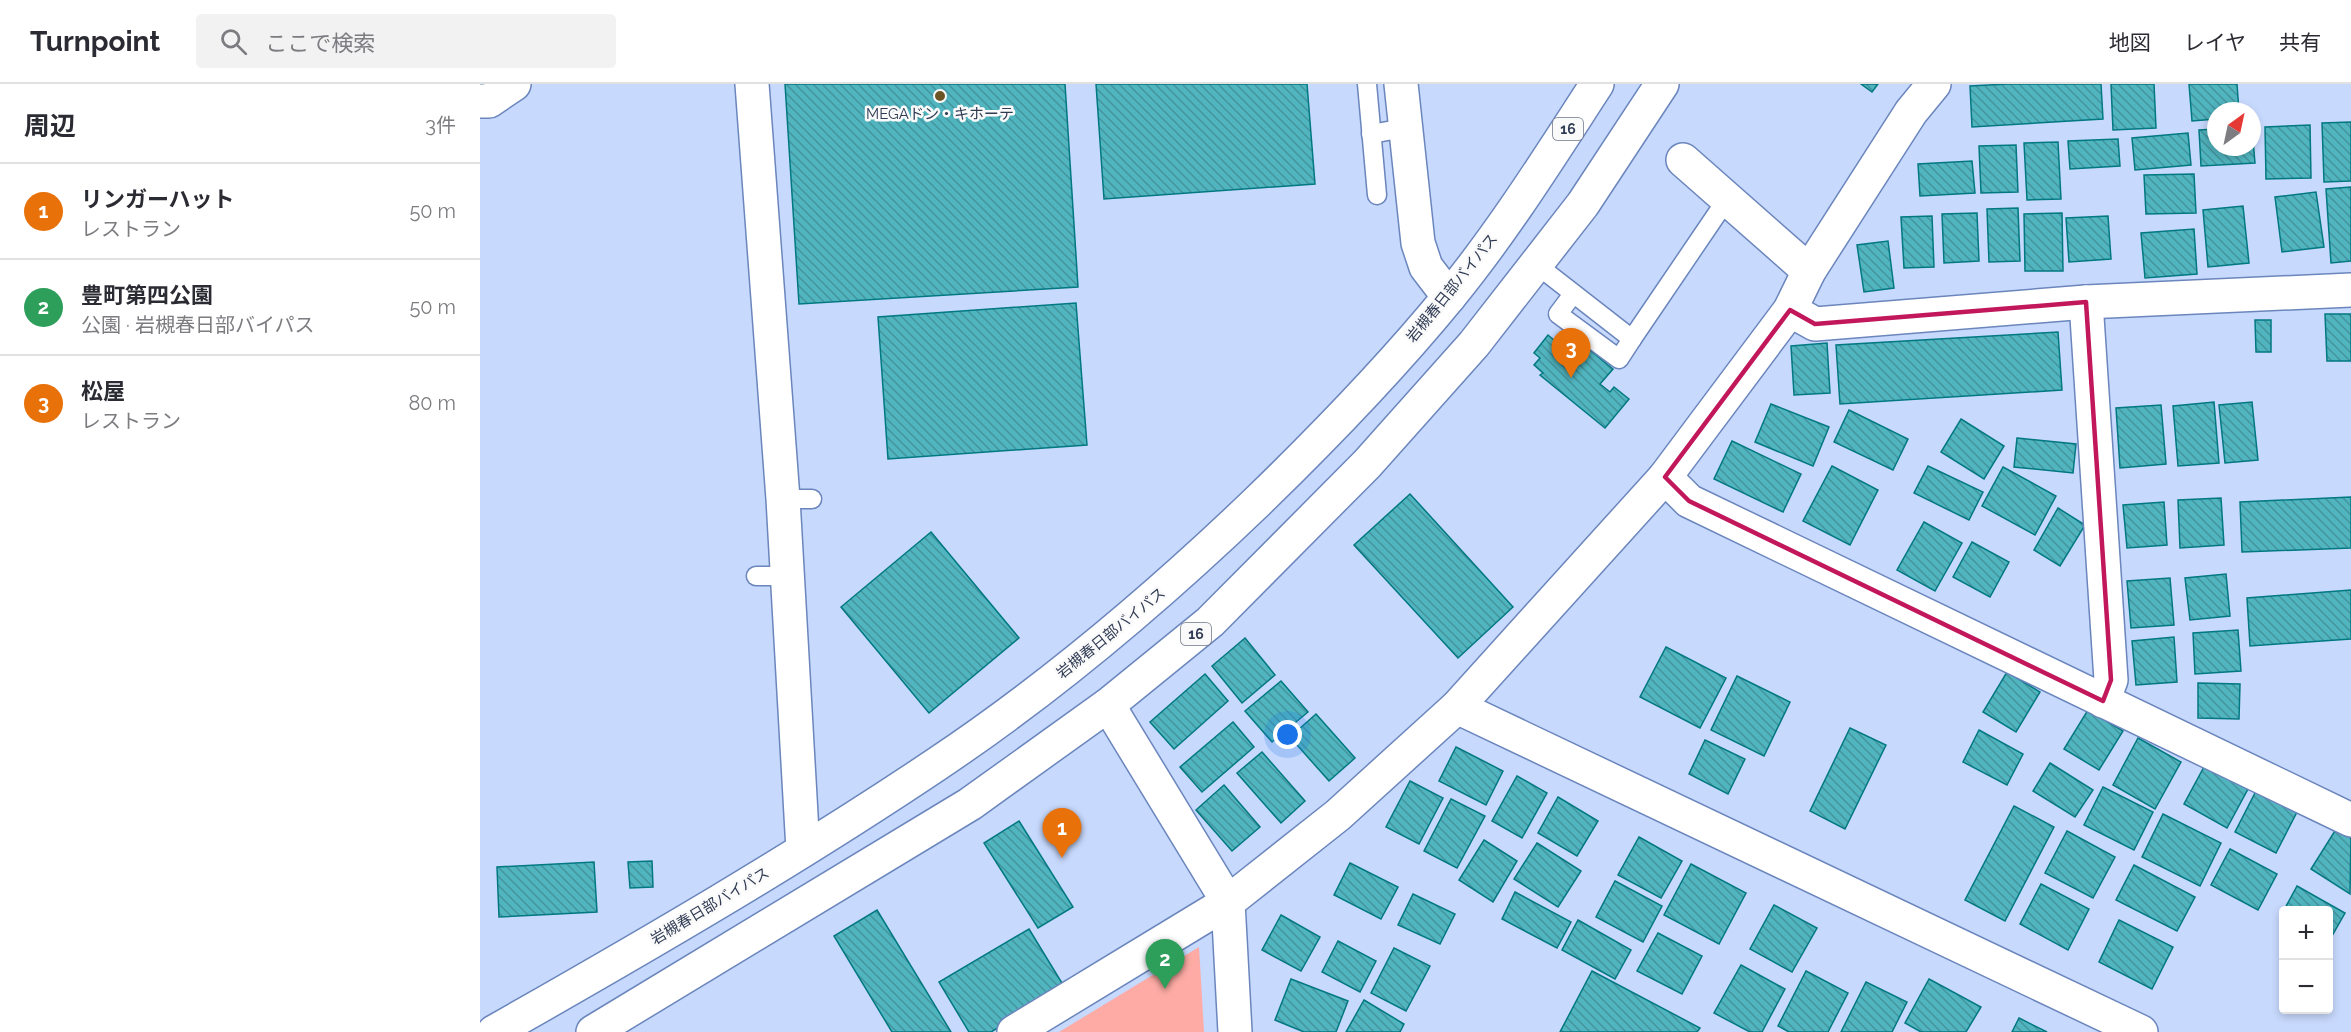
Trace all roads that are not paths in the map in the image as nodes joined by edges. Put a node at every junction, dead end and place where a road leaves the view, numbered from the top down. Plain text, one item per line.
1 (514, 84) edge
2 (752, 84) edge
3 (1367, 84) edge
4 (1401, 84) edge
5 (1597, 84) edge
6 (1662, 84) edge
7 (1934, 84) edge
8 (480, 101) edge
9 (1404, 128) junction
10 (1371, 134) junction
11 (1683, 160) dead end
12 (1377, 195) dead end
13 (1727, 199) junction
14 (1537, 265) junction
15 (1809, 271) junction
16 (2351, 290) edge
17 (1573, 294) junction
18 (1449, 297) junction
19 (2086, 302) junction
20 (1790, 310) junction
21 (1632, 339) junction
22 (1665, 477) junction
23 (756, 576) dead end
24 (788, 576) junction
25 (2103, 701) junction
26 (1108, 705) junction
27 (1457, 707) junction
28 (2351, 820) edge
29 (802, 850) junction
30 (1228, 902) junction
31 (494, 1032) edge
32 (593, 1032) edge
33 (1014, 1032) edge
34 (1235, 1032) edge
35 (2141, 1032) edge

1 - 8 main road
2 - 24 main road
3 - 10 lane
4 - 9 main road
5 - 18 main road, 岩槻春日部バイパス / 16
6 - 14 main road, 16
7 - 15 main road
9 - 10 lane
9 - 18 main road
10 - 12 lane
11 - 13 main road
13 - 15 main road
13 - 21 lane
14 - 17 lane
14 - 26 main road, 16
15 - 20 main road
16 - 19 main road
17 - 21 lane
17 - 21 lane
18 - 29 main road, 岩槻春日部バイパス / 16
19 - 20 main road
19 - 25 main road
20 - 22 main road
22 - 25 main road
22 - 27 main road
23 - 24 lane
24 - 29 main road
25 - 28 main road
26 - 30 main road
26 - 32 main road, 16
27 - 30 main road
27 - 35 main road
29 - 31 main road, 岩槻春日部バイパス / 16
30 - 33 main road
30 - 34 main road

